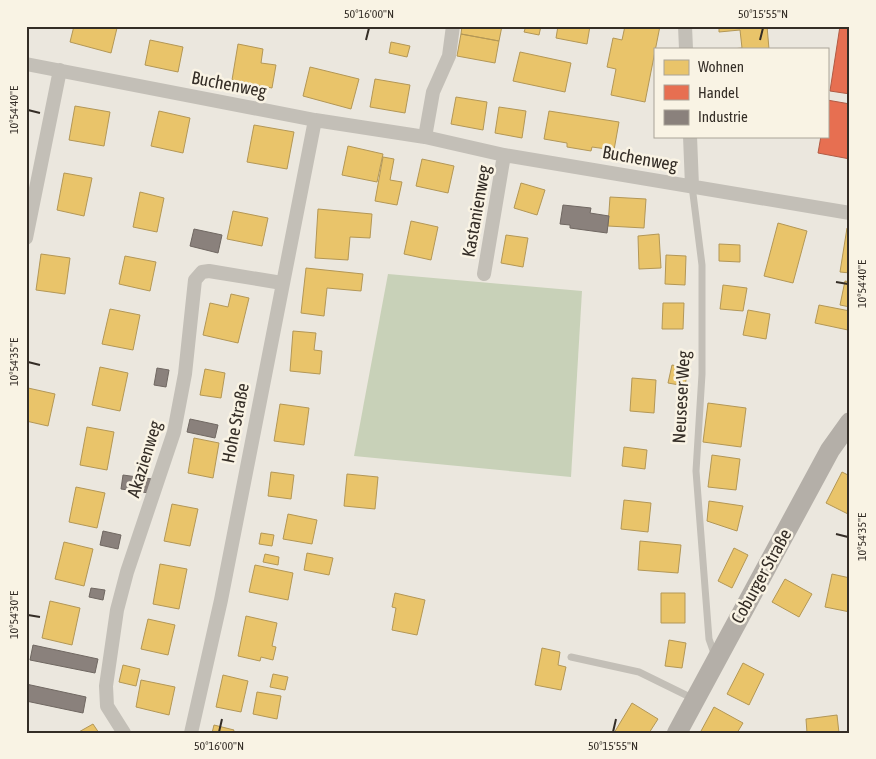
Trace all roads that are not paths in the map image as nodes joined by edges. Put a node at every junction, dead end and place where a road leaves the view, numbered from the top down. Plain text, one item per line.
1 (453, 26) edge
2 (685, 26) edge
3 (686, 48) edge
4 (26, 64) edge
5 (60, 70) junction
6 (315, 120) junction
7 (424, 137) junction
8 (690, 138) edge
9 (504, 155) junction
10 (692, 186) junction
11 (850, 213) edge
12 (26, 238) edge
13 (484, 274) dead end
14 (282, 284) junction
15 (850, 422) edge
16 (571, 657) dead end
17 (716, 659) junction
18 (694, 700) junction
19 (124, 733) edge
20 (191, 733) edge
21 (677, 733) edge

1 - 7 street
2 - 3 street
4 - 5 street, Buchenweg
5 - 6 street, Buchenweg
5 - 12 street
6 - 7 street, Buchenweg
6 - 14 street, Hohe Straße
7 - 9 street, Buchenweg
8 - 10 street, Neuseser Weg
9 - 10 street, Buchenweg
9 - 13 street, Kastanienweg
10 - 11 street, Buchenweg
10 - 17 lane, Neuseser Weg
14 - 19 street, Akazienweg
14 - 20 street, Hohe Straße
15 - 17 main road, Coburger Straße
16 - 18 lane
17 - 18 main road, Coburger Straße
18 - 21 main road, Coburger Straße

